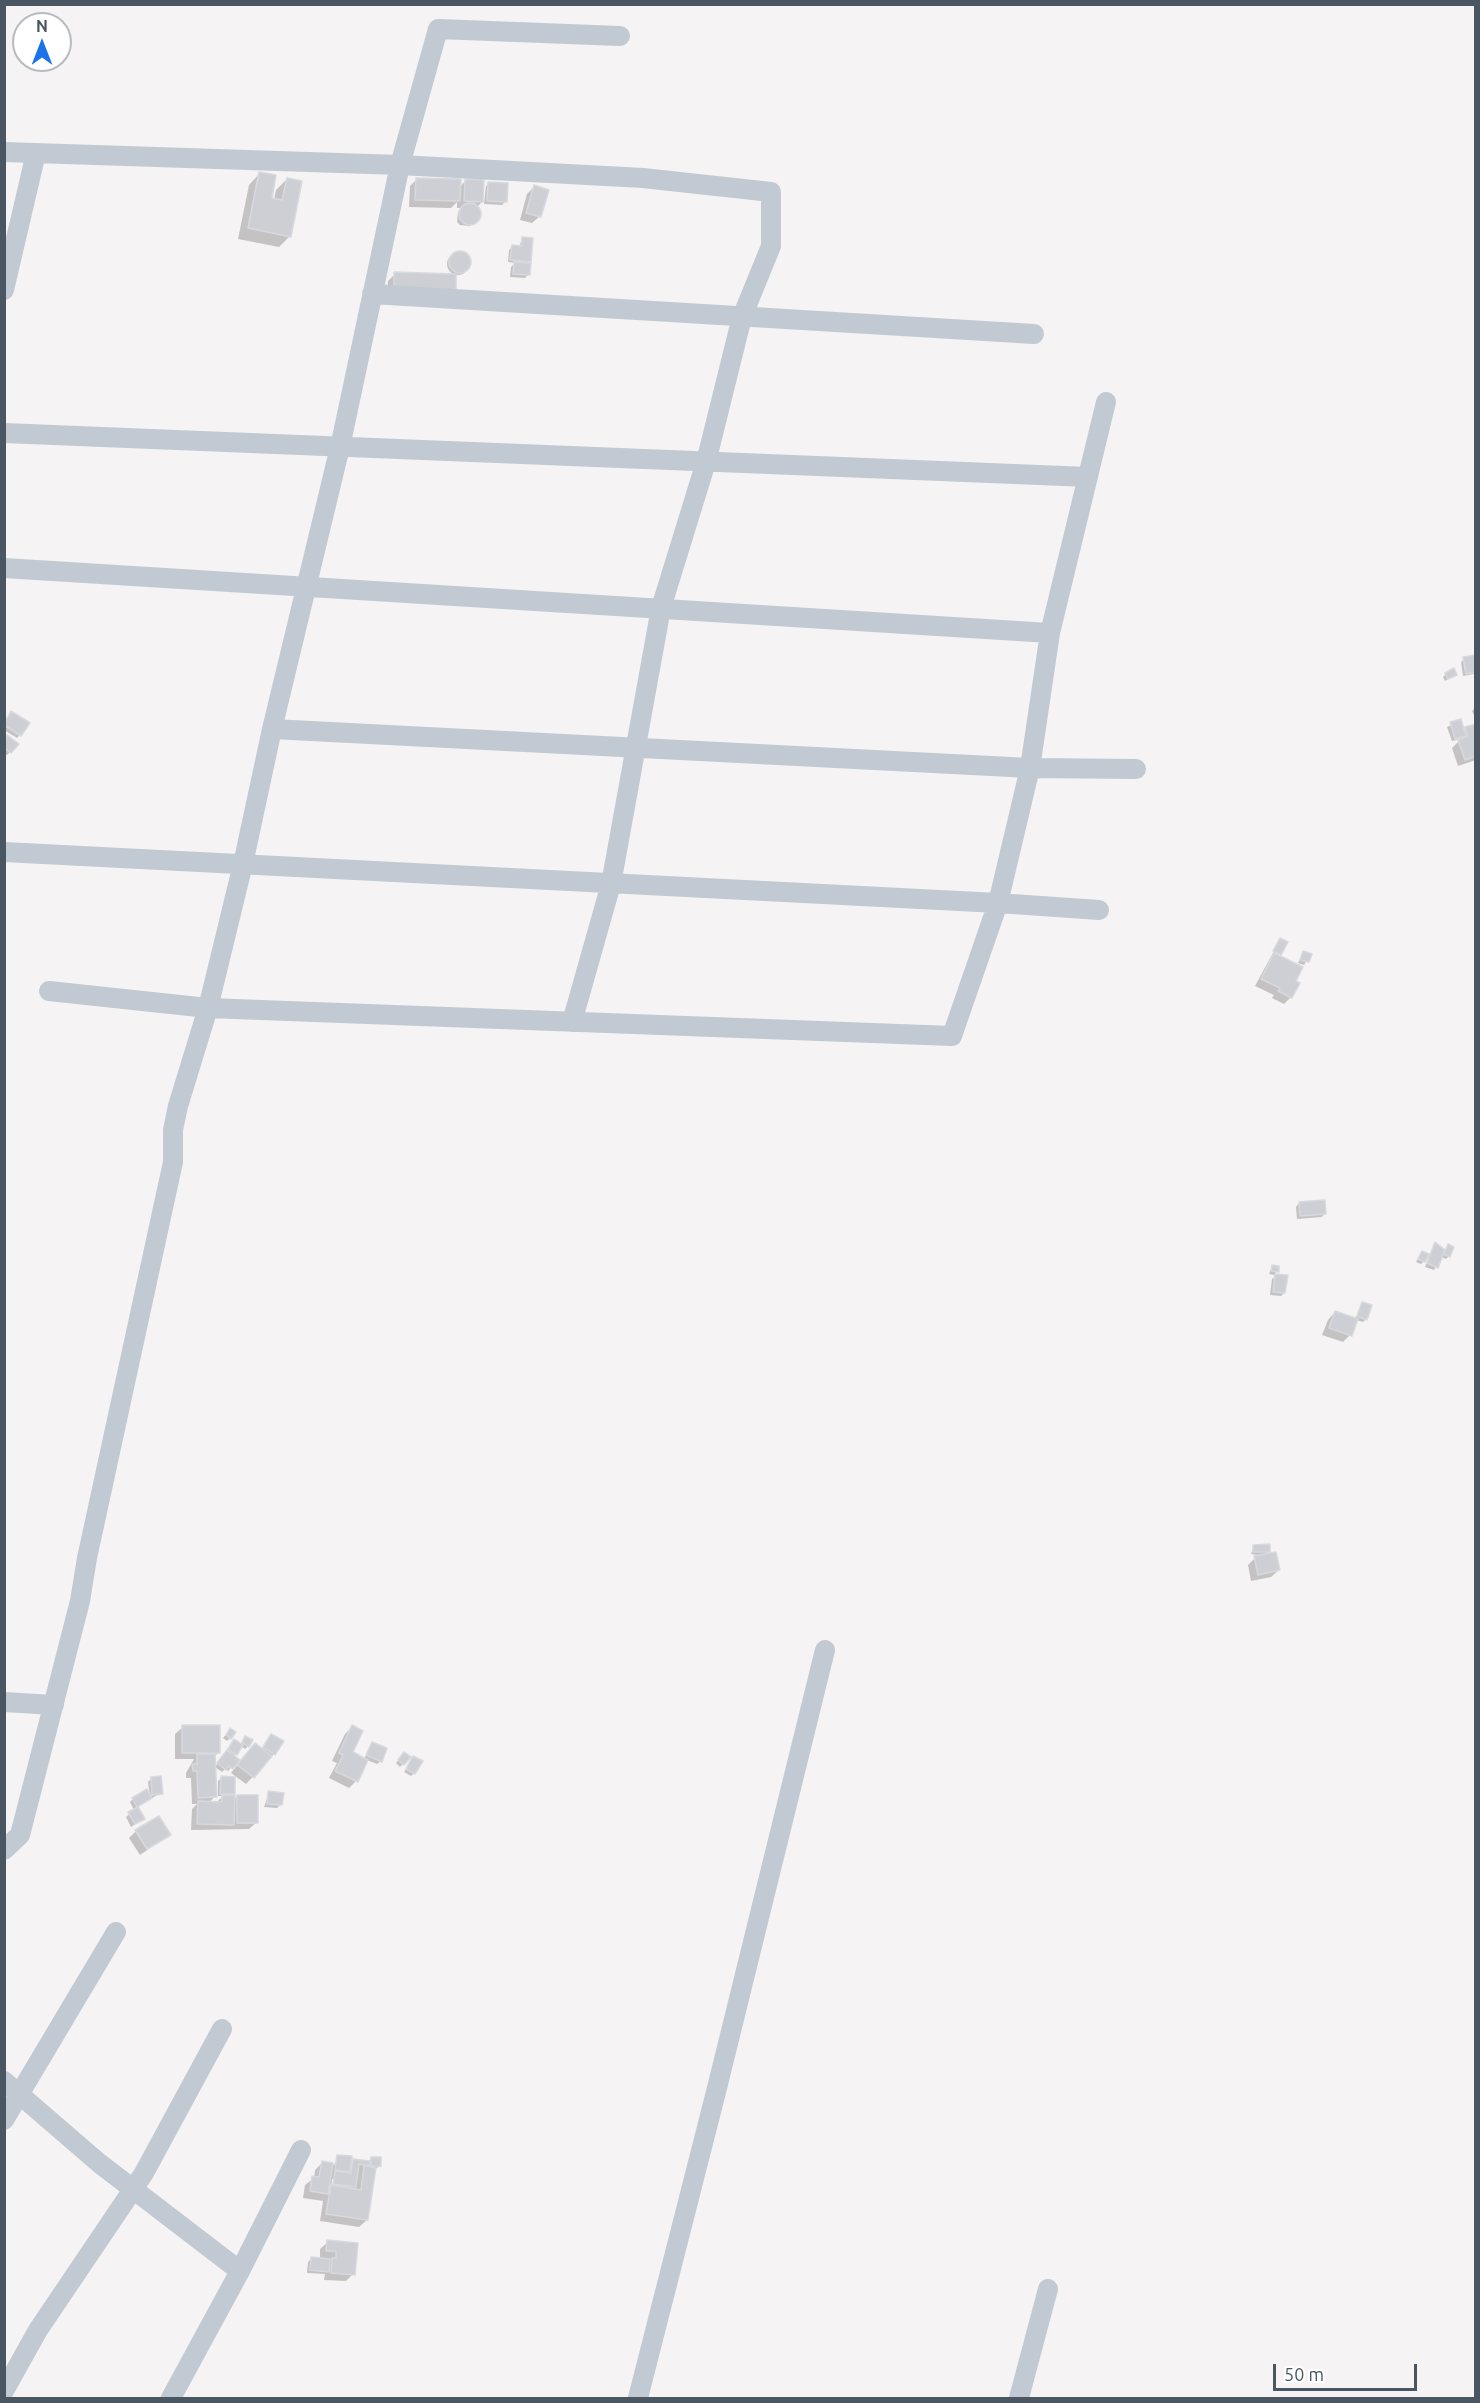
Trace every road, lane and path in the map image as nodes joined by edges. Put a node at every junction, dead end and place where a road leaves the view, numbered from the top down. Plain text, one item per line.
1 (620, 36) dead end
2 (4, 152) edge
3 (36, 153) junction
4 (400, 165) junction
5 (4, 290) edge
6 (372, 294) junction
7 (742, 317) junction
8 (1034, 334) dead end
9 (1106, 402) dead end
10 (4, 433) edge
11 (340, 447) junction
12 (706, 462) junction
13 (1088, 477) junction
14 (4, 568) edge
15 (307, 585) junction
16 (661, 608) junction
17 (1050, 633) junction
18 (272, 729) junction
19 (637, 746) junction
20 (1030, 768) junction
21 (1136, 769) dead end
22 (4, 852) edge
23 (243, 864) junction
24 (611, 884) junction
25 (998, 903) junction
26 (1098, 910) dead end
27 (49, 992) dead end
28 (208, 1008) junction
29 (572, 1022) junction
30 (825, 1650) dead end
31 (4, 1702) edge
32 (54, 1705) junction
33 (12, 1833) edge
34 (4, 1850) edge
35 (116, 1932) dead end
36 (222, 2029) dead end
37 (4, 2081) edge
38 (19, 2096) junction
39 (4, 2120) edge
40 (301, 2150) dead end
41 (134, 2187) junction
42 (240, 2271) junction
43 (1048, 2289) dead end
44 (4, 2391) edge
45 (171, 2398) edge
46 (638, 2398) edge
47 (1019, 2398) edge

1 - 4 street
2 - 3 street
3 - 4 street
3 - 5 street
4 - 6 street
4 - 7 street
6 - 7 street
6 - 11 street
7 - 8 street
7 - 12 street
9 - 13 street
10 - 11 street
11 - 12 street
11 - 15 street
12 - 13 street
12 - 16 street
13 - 17 street
14 - 15 street
15 - 16 street
15 - 18 street
16 - 17 street
16 - 19 street
17 - 20 street
18 - 19 street
18 - 23 street
19 - 20 street
19 - 24 street
20 - 21 street
20 - 25 street
22 - 23 street
23 - 24 street
23 - 28 street
24 - 25 street
24 - 29 street
25 - 26 street
25 - 29 street
27 - 28 street
28 - 29 street
28 - 32 street
30 - 46 street
31 - 32 street
32 - 33 street
33 - 34 street
35 - 38 street
36 - 41 street
37 - 38 street
38 - 39 street
38 - 41 street
40 - 42 street
41 - 42 street
41 - 44 street
42 - 45 street
43 - 47 street

